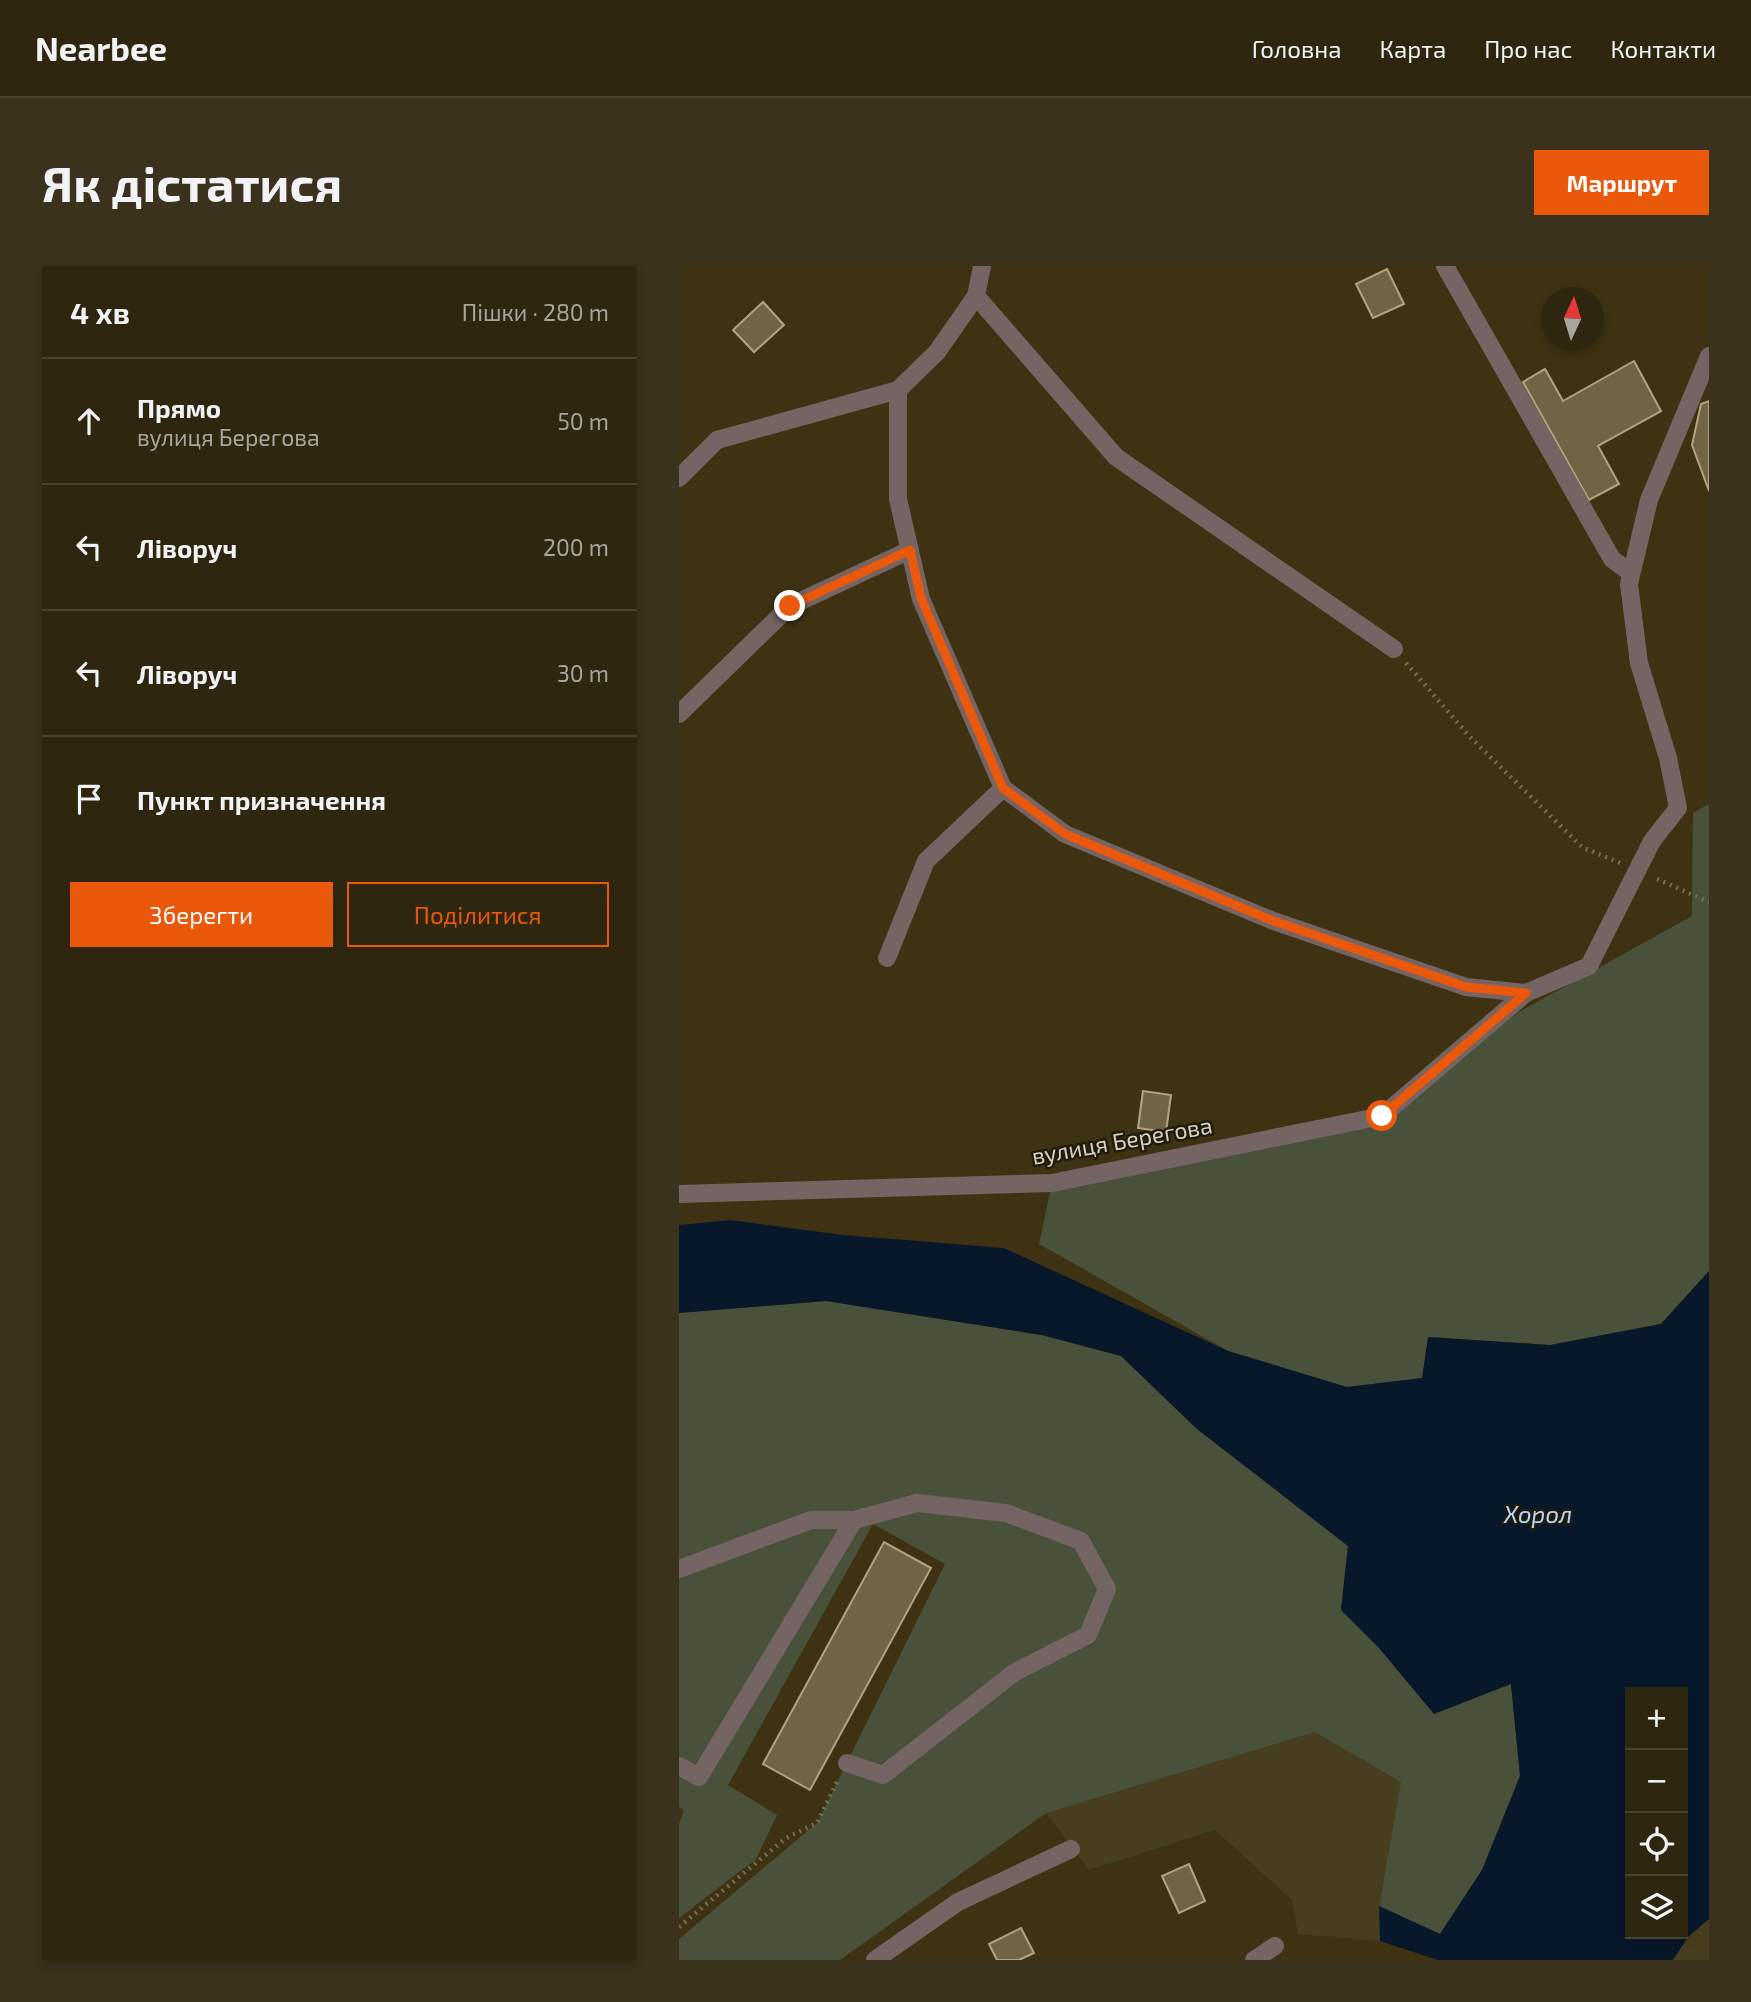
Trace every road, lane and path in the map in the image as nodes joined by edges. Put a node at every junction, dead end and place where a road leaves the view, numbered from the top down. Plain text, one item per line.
1 (982, 266) edge
2 (1445, 266) edge
3 (975, 296) junction
4 (1709, 356) edge
5 (898, 390) junction
6 (679, 478) edge
7 (910, 550) junction
8 (1632, 573) junction
9 (1394, 649) joint
10 (679, 714) edge
11 (1003, 788) junction
12 (1636, 870) junction
13 (1709, 902) edge
14 (887, 958) dead end
15 (1526, 993) junction
16 (679, 1194) edge
17 (854, 1520) junction
18 (679, 1569) edge
19 (847, 1763) joint
20 (679, 1766) edge
21 (1071, 1849) dead end
22 (679, 1927) edge
23 (1275, 1945) dead end
24 (876, 1960) edge
25 (1254, 1960) edge

1 - 3 street
2 - 8 street
3 - 5 street
3 - 9 street
4 - 8 street
5 - 6 street
5 - 7 street
7 - 10 street
7 - 11 street
8 - 12 street
9 - 12 path
11 - 14 street
11 - 15 street
12 - 13 path
12 - 15 street
15 - 16 street, вулиця Берегова
17 - 18 street
17 - 19 street
17 - 20 street
19 - 22 path
21 - 24 street
23 - 25 street

